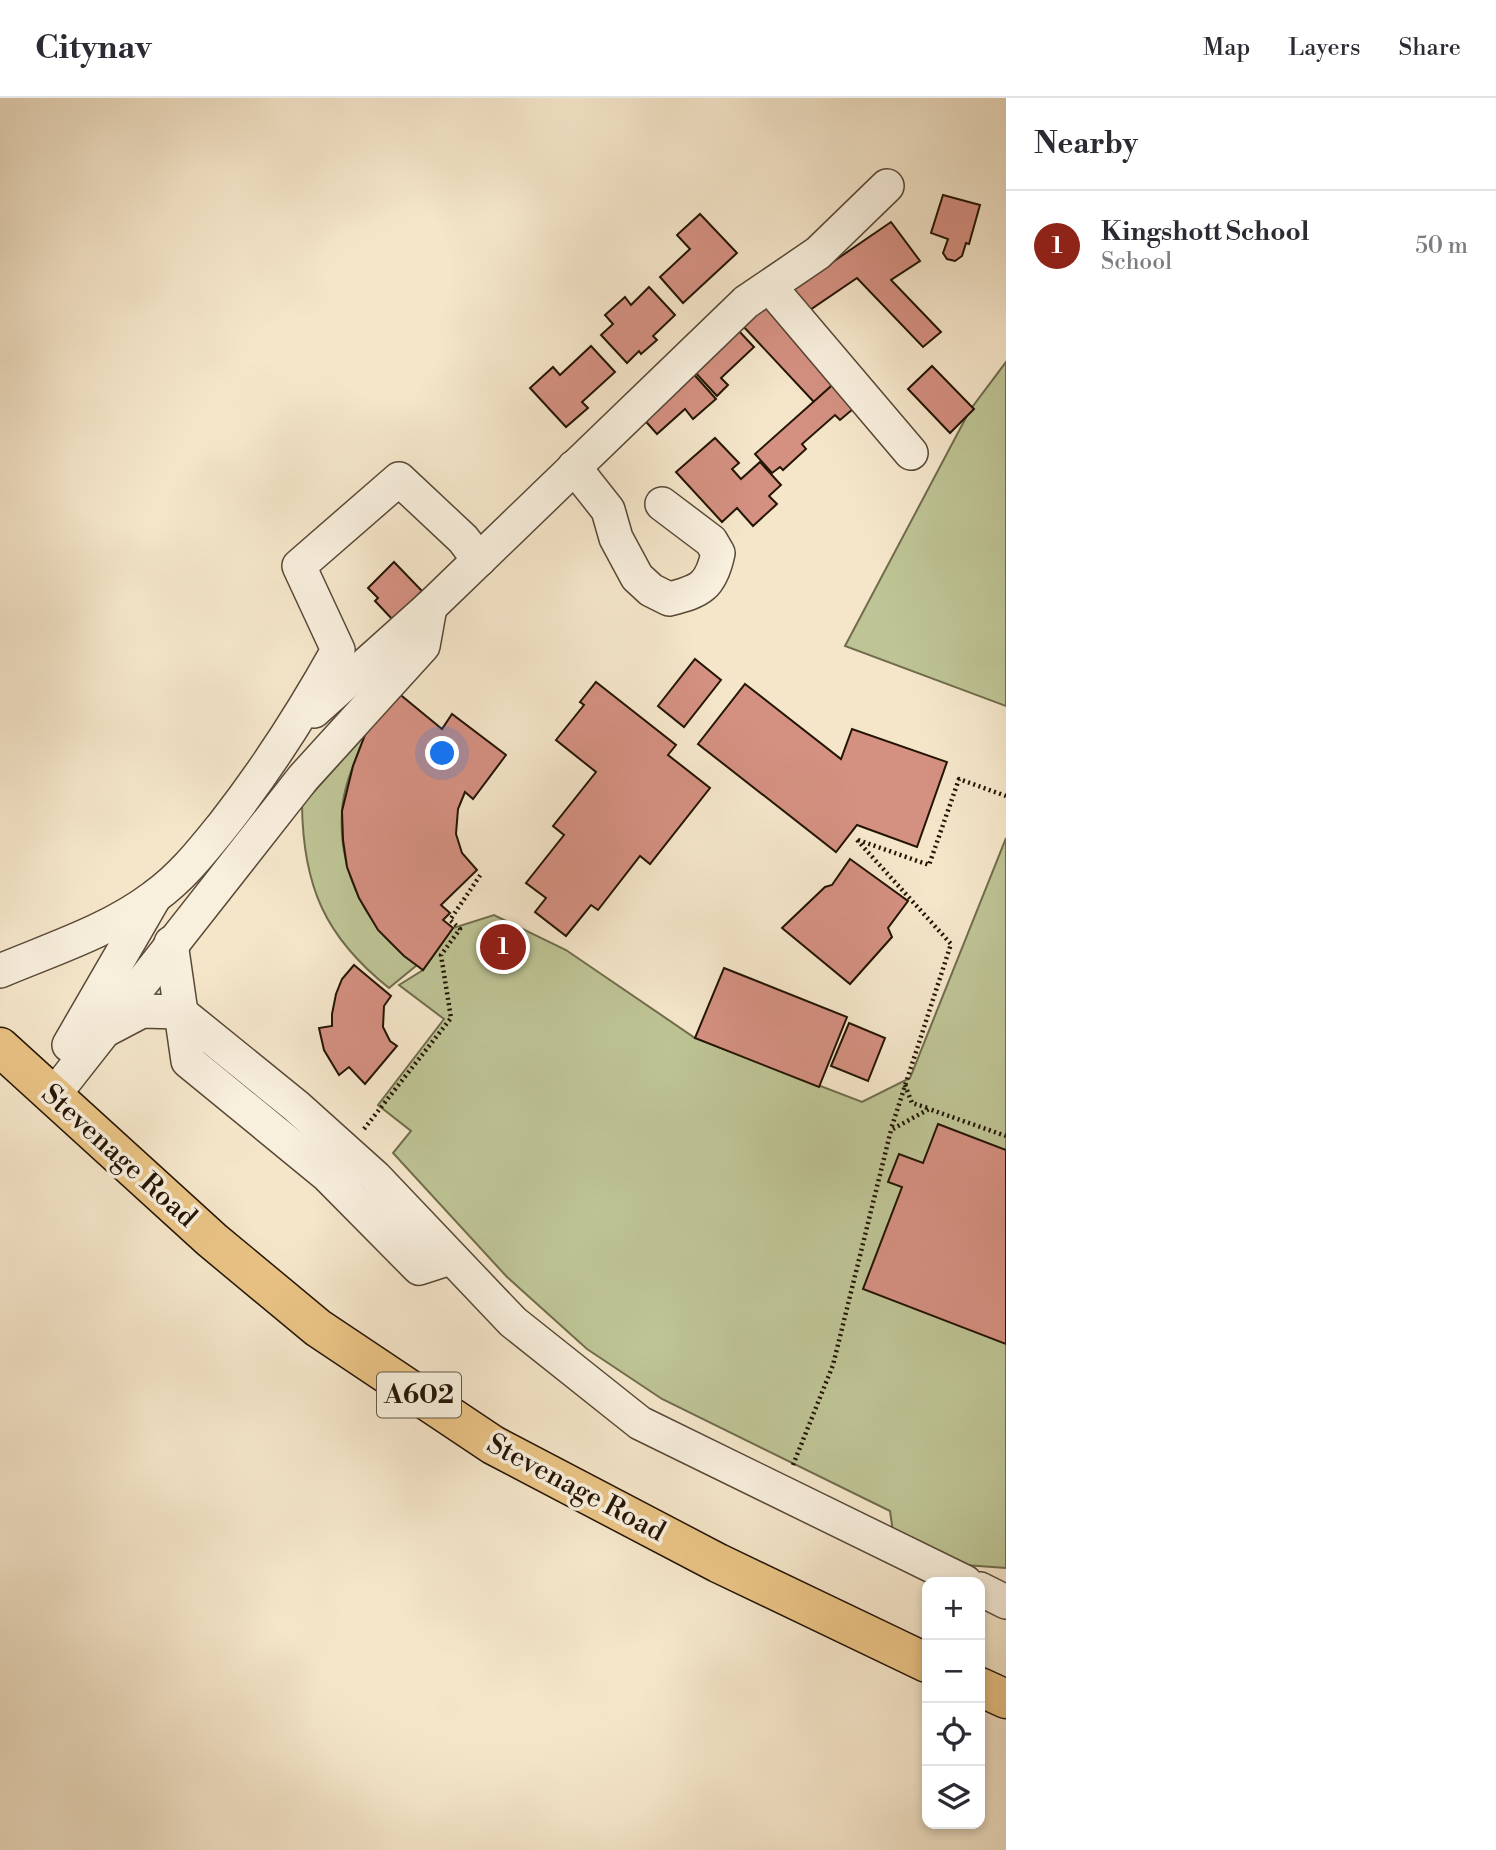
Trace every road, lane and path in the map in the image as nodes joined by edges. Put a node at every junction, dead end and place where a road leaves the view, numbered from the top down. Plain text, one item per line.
1 (887, 187) dead end
2 (770, 287) junction
3 (911, 453) dead end
4 (574, 467) junction
5 (662, 505) dead end
6 (479, 560) junction
7 (430, 607) junction
8 (290, 732) junction
9 (1006, 796) edge
10 (481, 874) dead end
11 (154, 898) junction
12 (171, 943) junction
13 (0, 971) edge
14 (180, 1012) junction
15 (103, 1031) junction
16 (0, 1047) edge
17 (905, 1085) junction
18 (45, 1089) junction
19 (929, 1108) junction
20 (891, 1130) junction
21 (1006, 1136) edge
22 (336, 1164) junction
23 (781, 1493) junction
24 (955, 1577) edge
25 (985, 1592) edge
26 (1006, 1602) edge
27 (922, 1661) edge
28 (985, 1689) edge
29 (1006, 1699) edge

1 - 2 lane
2 - 3 lane
2 - 4 lane
4 - 5 lane
4 - 6 lane
6 - 7 lane
6 - 8 lane
7 - 8 lane
7 - 12 lane
8 - 11 lane
9 - 17 path
10 - 22 path
11 - 13 lane
11 - 18 lane
12 - 14 lane
12 - 15 lane
14 - 15 lane
14 - 22 lane
15 - 18 lane
16 - 18 main road, Stevenage Road / A602
17 - 19 path
17 - 20 path
18 - 27 main road, Stevenage Road / A602
19 - 20 path
19 - 21 path
20 - 23 path
22 - 23 lane
23 - 24 lane
25 - 26 lane
28 - 29 main road

